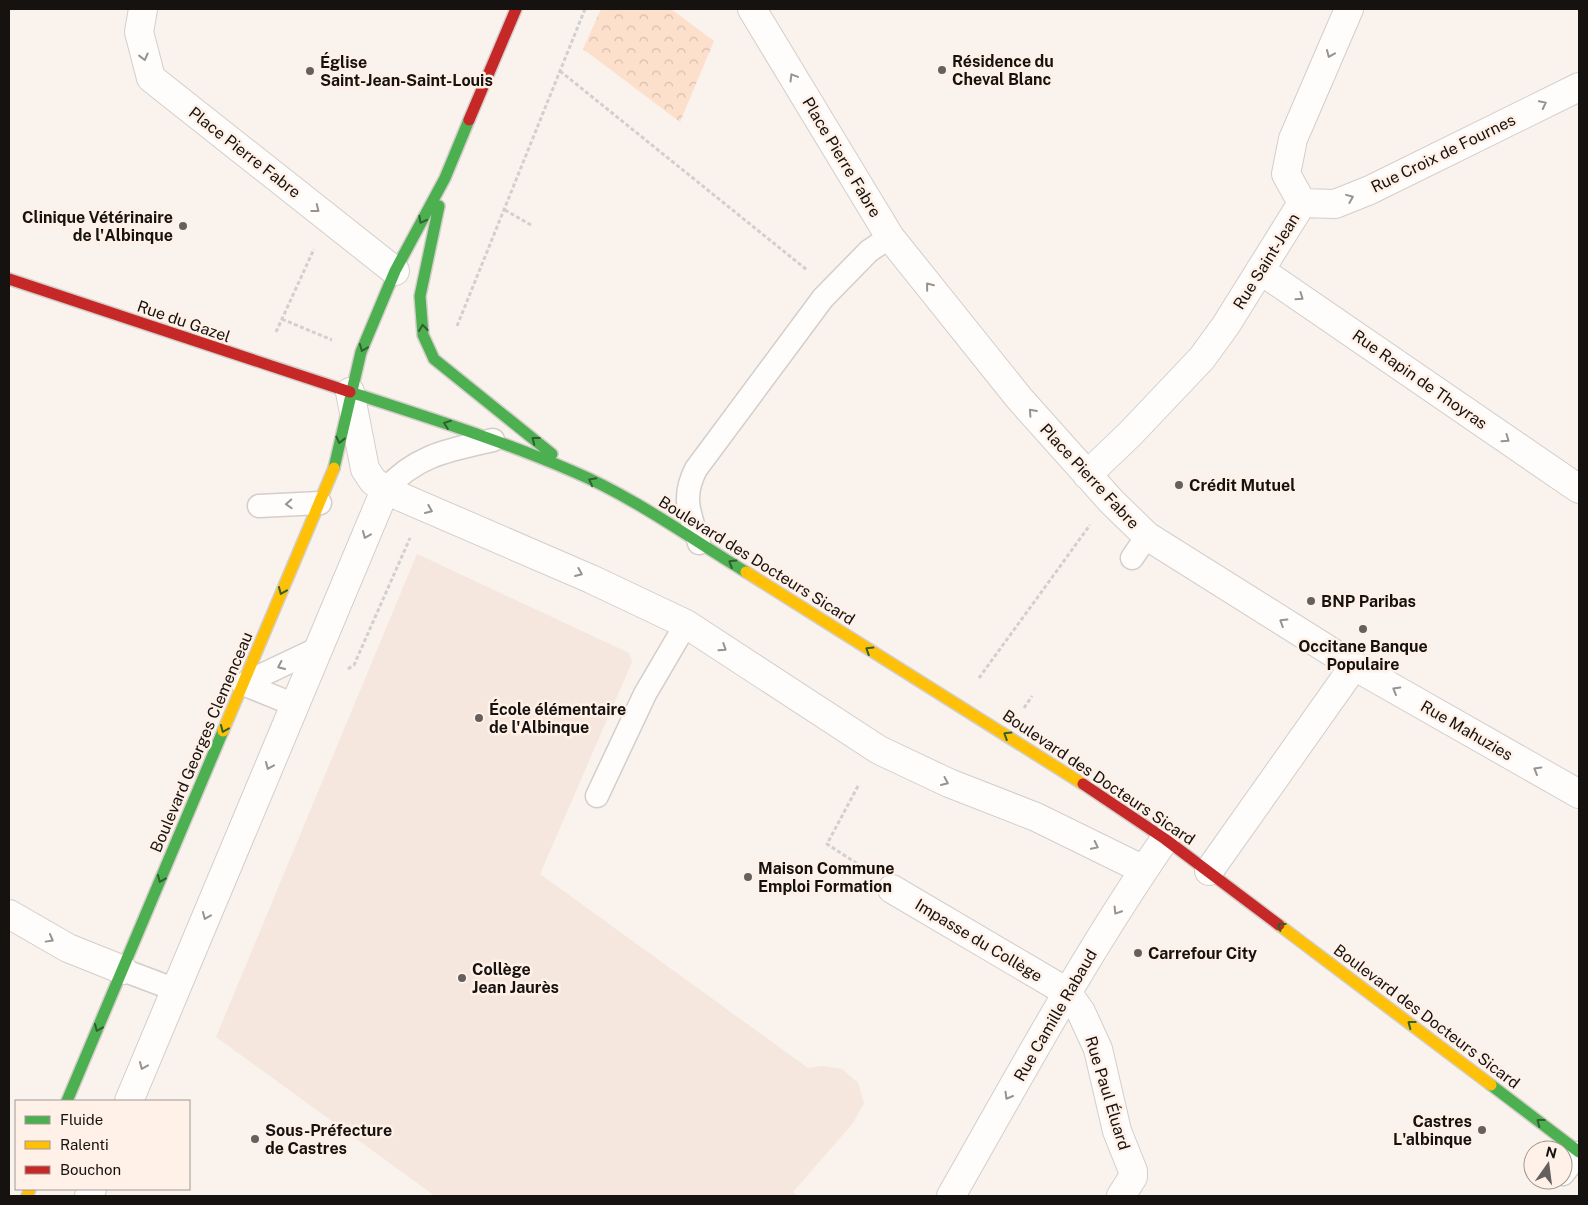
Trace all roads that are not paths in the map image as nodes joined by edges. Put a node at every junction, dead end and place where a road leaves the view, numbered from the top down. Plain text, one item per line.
1 (143, 9) edge
2 (516, 9) edge
3 (752, 9) edge
4 (1349, 9) edge
5 (1579, 87) edge
6 (445, 178) junction
7 (1302, 203) junction
8 (890, 237) junction
9 (1260, 270) junction
10 (395, 271) junction
11 (9, 279) edge
12 (350, 392) junction
13 (493, 440) junction
14 (573, 471) junction
15 (1087, 475) junction
16 (1579, 489) edge
17 (384, 490) junction
18 (320, 503) junction
19 (259, 506) dead end
20 (699, 543) junction
21 (686, 624) junction
22 (319, 648) junction
23 (1354, 666) junction
24 (243, 684) junction
25 (295, 705) junction
26 (1579, 794) edge
27 (596, 796) dead end
28 (1166, 839) junction
29 (1144, 870) junction
30 (1209, 871) junction
31 (892, 889) road end
32 (9, 914) edge
33 (122, 970) junction
34 (176, 990) junction
35 (1067, 992) junction
36 (67, 1100) edge
37 (129, 1100) edge
38 (1579, 1152) edge
39 (951, 1196) edge
40 (1121, 1196) edge

1 -> 10 street, Place Pierre Fabre
2 - 6 main road
8 -> 3 street, Place Pierre Fabre
4 -> 7 street, Rue Saint-Jean
7 -> 5 street, Rue Croix de Fournes
6 -> 10 main road, Boulevard Georges Clemenceau
14 -> 6 main road, Boulevard des Docteurs Sicard
7 - 9 street, Rue Saint-Jean
15 -> 8 street, Place Pierre Fabre
8 - 20 lane
9 - 15 street, Rue Saint-Jean
9 -> 16 street, Rue Rapin de Thoyras
10 -> 12 main road, Boulevard Georges Clemenceau
11 - 12 main road, Rue du Gazel
13 -> 12 main road, Boulevard des Docteurs Sicard
12 - 17 street
12 -> 18 main road, Boulevard Georges Clemenceau
13 - 14 main road, Boulevard des Docteurs Sicard
13 - 17 lane
20 -> 14 main road, Boulevard des Docteurs Sicard
23 -> 15 street, Place Pierre Fabre
17 -> 21 street
17 -> 22 street
18 -> 19 lane
18 -> 24 main road, Boulevard Georges Clemenceau
28 -> 20 main road, Boulevard des Docteurs Sicard
21 - 27 lane
21 -> 29 street
22 -> 24 lane
22 - 25 street
26 -> 23 street, Rue Mahuzies
23 - 30 street
24 - 25 lane
24 -> 33 main road, Boulevard Georges Clemenceau
25 -> 34 street
28 - 29 street, Rue Camille Rabaud
28 - 30 main road, Boulevard des Docteurs Sicard
29 -> 35 street, Rue Camille Rabaud
38 -> 30 main road, Boulevard des Docteurs Sicard
31 - 35 street, Impasse du Collège
32 -> 33 street
33 - 34 lane
33 -> 36 main road, Boulevard Georges Clemenceau
34 -> 37 street
35 -> 39 street, Rue Camille Rabaud
35 - 40 street, Rue Paul Éluard

